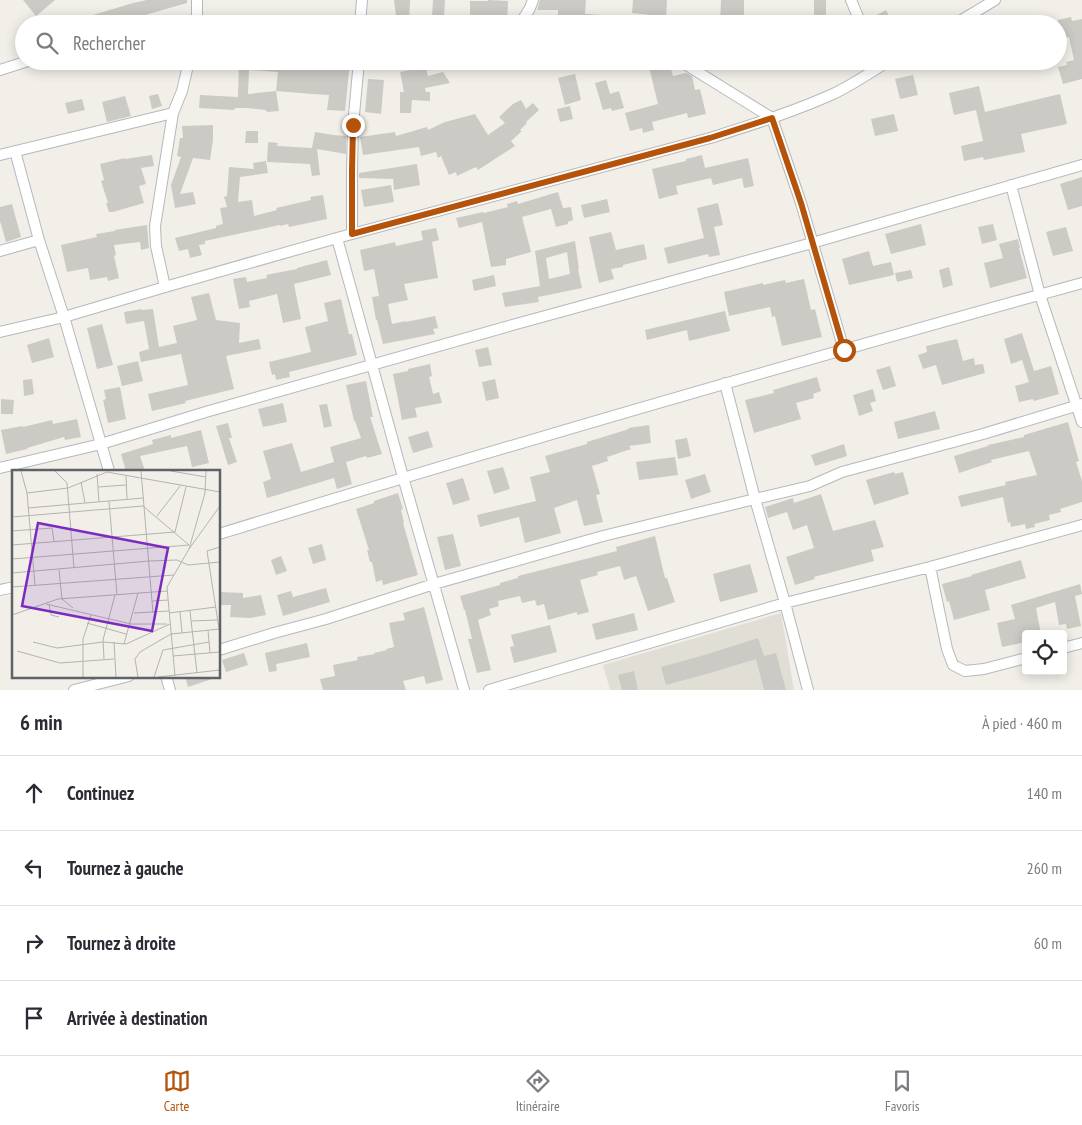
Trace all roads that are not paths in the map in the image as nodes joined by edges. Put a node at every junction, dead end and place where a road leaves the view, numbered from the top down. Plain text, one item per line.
1 (198, 0) edge
2 (362, 0) edge
3 (533, 0) edge
4 (851, 0) edge
5 (995, 0) edge
6 (197, 15) edge
7 (361, 15) edge
8 (526, 15) edge
9 (857, 15) edge
10 (970, 15) edge
11 (15, 65) edge
12 (0, 70) edge
13 (187, 70) edge
14 (358, 70) edge
15 (695, 70) edge
16 (874, 70) edge
17 (173, 113) junction
18 (772, 118) junction
19 (16, 151) junction
20 (0, 155) edge
21 (1082, 165) edge
22 (1012, 185) junction
23 (352, 234) junction
24 (337, 238) junction
25 (39, 240) junction
26 (812, 243) junction
27 (0, 250) edge
28 (1082, 283) edge
29 (165, 287) junction
30 (1040, 295) junction
31 (64, 317) junction
32 (0, 332) edge
33 (844, 350) junction
34 (373, 365) junction
35 (725, 383) junction
36 (1079, 404) edge
37 (1082, 422) edge
38 (101, 444) junction
39 (0, 468) edge
40 (109, 470) edge
41 (403, 477) junction
42 (755, 499) junction
43 (1082, 525) edge
44 (220, 534) edge
45 (930, 567) junction
46 (434, 584) junction
47 (785, 604) junction
48 (1082, 643) edge
49 (1067, 647) edge
50 (220, 650) edge
51 (1022, 659) edge
52 (121, 678) edge
53 (74, 690) edge
54 (464, 690) edge
55 (489, 690) edge
56 (808, 690) edge

1 - 6 street
2 - 7 street
3 - 8 street
4 - 9 street
5 - 10 street
11 - 12 street
13 - 17 street
14 - 23 street
15 - 18 street
16 - 18 street
17 - 19 street
17 - 29 street
18 - 23 street
18 - 26 street
19 - 20 street
19 - 25 street
21 - 22 street
22 - 26 street
22 - 30 street
23 - 24 street
24 - 29 street
24 - 34 street
25 - 27 street
25 - 31 street
26 - 33 street
26 - 34 street
28 - 30 street
29 - 31 street
30 - 33 street
30 - 36 street
31 - 32 street
31 - 38 street
33 - 35 street
34 - 38 street
34 - 41 street
35 - 41 street
35 - 42 street
36 - 37 street
36 - 42 street
38 - 39 street
38 - 40 street
41 - 44 street
41 - 46 street
42 - 46 street
42 - 47 street
43 - 45 street
45 - 47 street
45 - 51 street
46 - 50 street
46 - 54 street
47 - 55 street
47 - 56 street
48 - 49 street
52 - 53 street

